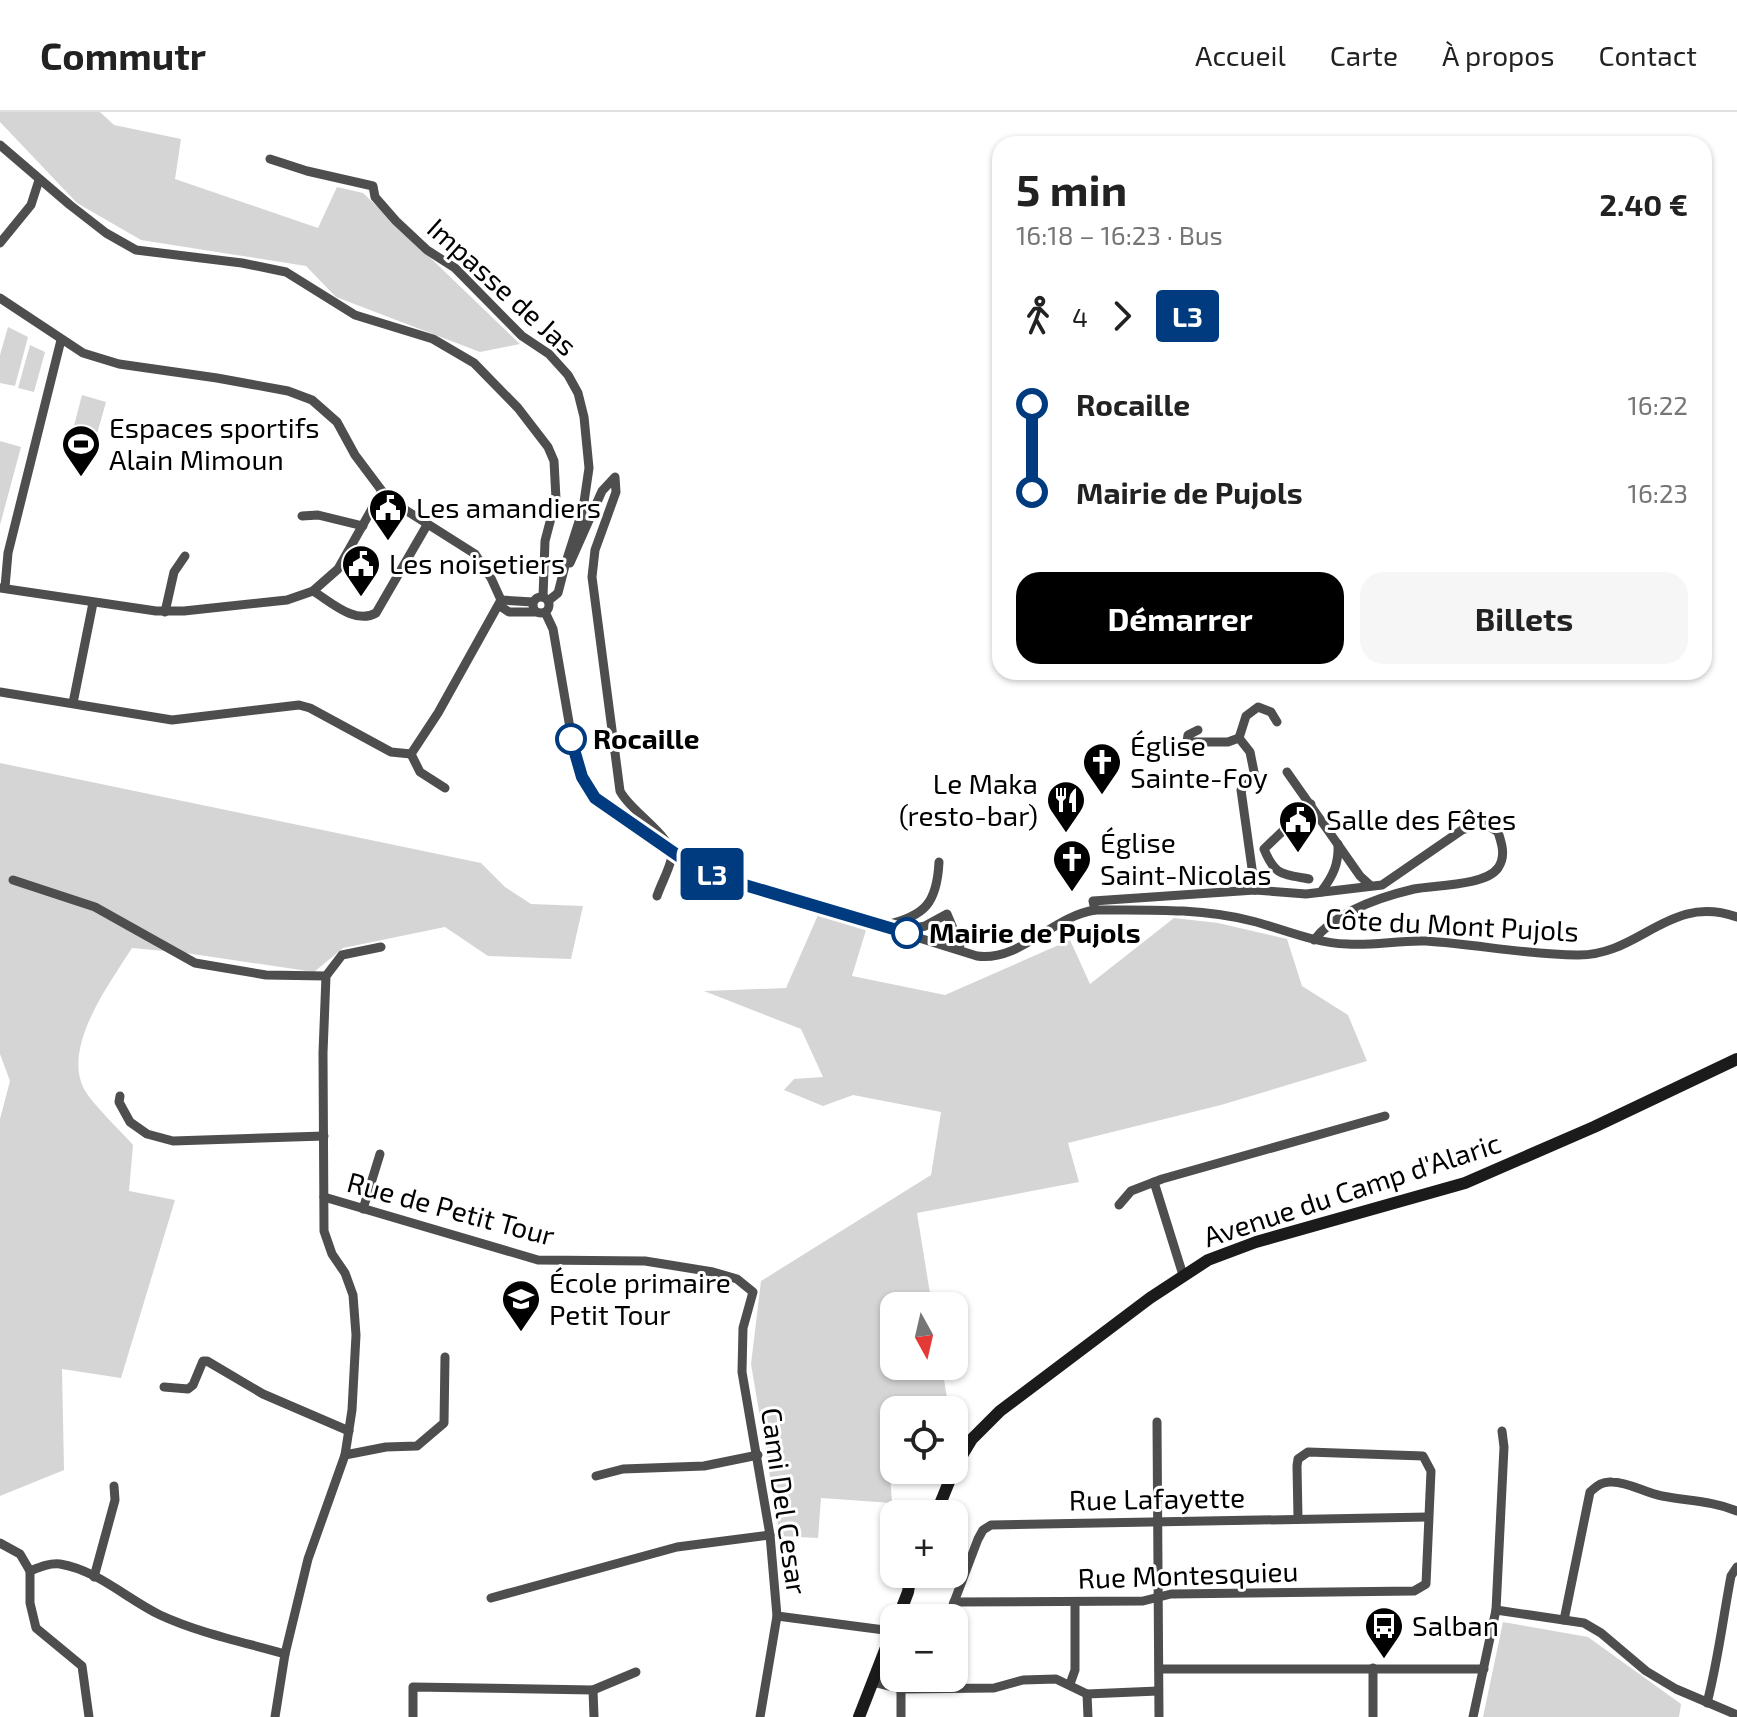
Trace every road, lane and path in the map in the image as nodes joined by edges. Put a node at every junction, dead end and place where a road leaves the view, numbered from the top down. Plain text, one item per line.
1 (0, 145) edge
2 (270, 159) dead end
3 (39, 180) junction
4 (53, 192) junction
5 (31, 205) junction
6 (0, 243) edge
7 (0, 298) edge
8 (61, 340) junction
9 (382, 491) junction
10 (396, 504) junction
11 (370, 514) junction
12 (302, 516) dead end
13 (427, 525) junction
14 (363, 526) junction
15 (185, 556) dead end
16 (566, 562) junction
17 (2, 588) edge
18 (313, 591) junction
19 (546, 599) junction
20 (93, 603) junction
21 (500, 603) junction
22 (538, 609) junction
23 (165, 612) junction
24 (0, 692) edge
25 (73, 703) junction
26 (1277, 722) dead end
27 (1198, 730) dead end
28 (1239, 738) junction
29 (411, 754) junction
30 (1287, 772) dead end
31 (445, 788) dead end
32 (1311, 804) junction
33 (1337, 843) junction
34 (670, 850) junction
35 (939, 862) dead end
36 (1309, 879) dead end
37 (13, 880) dead end
38 (1371, 886) junction
39 (1255, 890) junction
40 (1321, 892) junction
41 (657, 896) dead end
42 (1094, 902) junction
43 (1737, 917) edge
44 (882, 925) junction
45 (901, 931) junction
46 (1314, 940) junction
47 (381, 947) dead end
48 (959, 949) junction
49 (326, 976) junction
50 (1737, 1059) edge
51 (120, 1096) dead end
52 (1385, 1116) dead end
53 (324, 1136) junction
54 (380, 1154) dead end
55 (1154, 1182) junction
56 (324, 1197) junction
57 (1119, 1205) dead end
58 (363, 1209) junction
59 (1183, 1275) junction
60 (753, 1292) joint
61 (445, 1357) dead end
62 (164, 1387) dead end
63 (1157, 1422) dead end
64 (349, 1431) junction
65 (1502, 1431) dead end
66 (345, 1455) junction
67 (758, 1455) junction
68 (596, 1476) dead end
69 (114, 1486) dead end
70 (942, 1500) edge
71 (1737, 1511) edge
72 (1428, 1517) junction
73 (1298, 1518) junction
74 (1157, 1520) junction
75 (770, 1535) junction
76 (0, 1543) edge
77 (1737, 1567) edge
78 (30, 1571) junction
79 (94, 1577) junction
80 (1158, 1596) junction
81 (491, 1598) dead end
82 (954, 1602) joint
83 (1075, 1602) junction
84 (1496, 1610) junction
85 (777, 1616) junction
86 (1564, 1620) junction
87 (880, 1628) edge
88 (285, 1654) junction
89 (880, 1662) edge
90 (1373, 1668) junction
91 (1159, 1669) junction
92 (1484, 1669) junction
93 (636, 1672) dead end
94 (872, 1682) junction
95 (880, 1684) edge
96 (1070, 1684) junction
97 (968, 1686) edge
98 (593, 1690) junction
99 (1158, 1691) junction
100 (901, 1692) edge
101 (1087, 1694) junction
102 (1707, 1703) junction
103 (1737, 1715) edge
104 (89, 1717) edge
105 (275, 1717) edge
106 (413, 1717) edge
107 (594, 1717) edge
108 (760, 1717) edge
109 (859, 1717) edge
110 (901, 1717) edge
111 (1088, 1717) edge
112 (1159, 1717) edge
113 (1373, 1717) edge
114 (1473, 1717) edge

1 - 3 street
2 - 16 street, Impasse de Jas
3 - 4 street
3 - 5 street
4 - 5 street
4 - 19 street
5 - 6 street
7 - 8 street
8 - 9 street
8 - 17 street
9 - 10 street
9 - 11 street
10 - 11 street
10 - 13 street
11 - 14 street
12 - 14 street
13 - 18 street
13 - 21 street
14 - 18 street
15 - 23 street
16 - 19 street
16 - 34 street
17 - 20 street
18 - 23 street
19 - 22 street
19 - 22 street
20 - 23 street
20 - 25 street
21 - 22 street
21 - 29 street
22 - 34 street
24 - 25 street
25 - 29 street
26 - 28 street
27 - 28 street
28 - 39 street
29 - 31 street
30 - 32 street
32 - 33 street
32 - 36 street
33 - 38 street
33 - 40 street
34 - 41 street
34 - 44 street
35 - 44 street
37 - 49 street
38 - 40 street
38 - 46 street
39 - 40 street
39 - 42 street
42 - 46 street, Côte du Mont Pujols
42 - 48 street
43 - 46 street, Côte du Mont Pujols
44 - 45 street
45 - 48 street
45 - 48 street
47 - 49 street
49 - 53 street
50 - 59 main road, Avenue du Camp d'Alaric
51 - 53 street
52 - 55 street
53 - 56 street
54 - 58 street
55 - 57 street
55 - 59 street
56 - 58 street, Rue de Petit Tour
56 - 64 street
58 - 60 street, Rue de Petit Tour
59 - 70 main road, Avenue du Camp d'Alaric
60 - 67 street, Cami Del Cesar
61 - 66 street
62 - 64 street
63 - 74 street
64 - 66 street
65 - 84 street
66 - 88 street
67 - 68 street
67 - 75 street, Cami Del Cesar
69 - 79 street
71 - 86 street
72 - 73 street, Rue Lafayette
72 - 73 street
72 - 80 street, Rue Montesquieu
73 - 74 street, Rue Lafayette
74 - 80 street
74 - 82 street, Rue Lafayette
75 - 81 street
75 - 85 street, Cami Del Cesar
76 - 78 street
77 - 102 street
78 - 79 street
78 - 104 street
79 - 88 street
80 - 83 street, Rue Montesquieu
80 - 91 street
82 - 83 street, Rue Montesquieu
83 - 96 street
84 - 86 street
84 - 92 street
85 - 87 street
85 - 108 street, Cami Del Cesar
86 - 102 street
88 - 105 street
89 - 94 main road
90 - 91 street
90 - 92 street
90 - 113 street
91 - 99 street
92 - 114 street
93 - 98 street
94 - 95 street
94 - 109 main road
96 - 97 street
96 - 101 street
98 - 106 street
98 - 107 street
99 - 101 street
99 - 112 street
100 - 110 street
101 - 111 street
102 - 103 street

